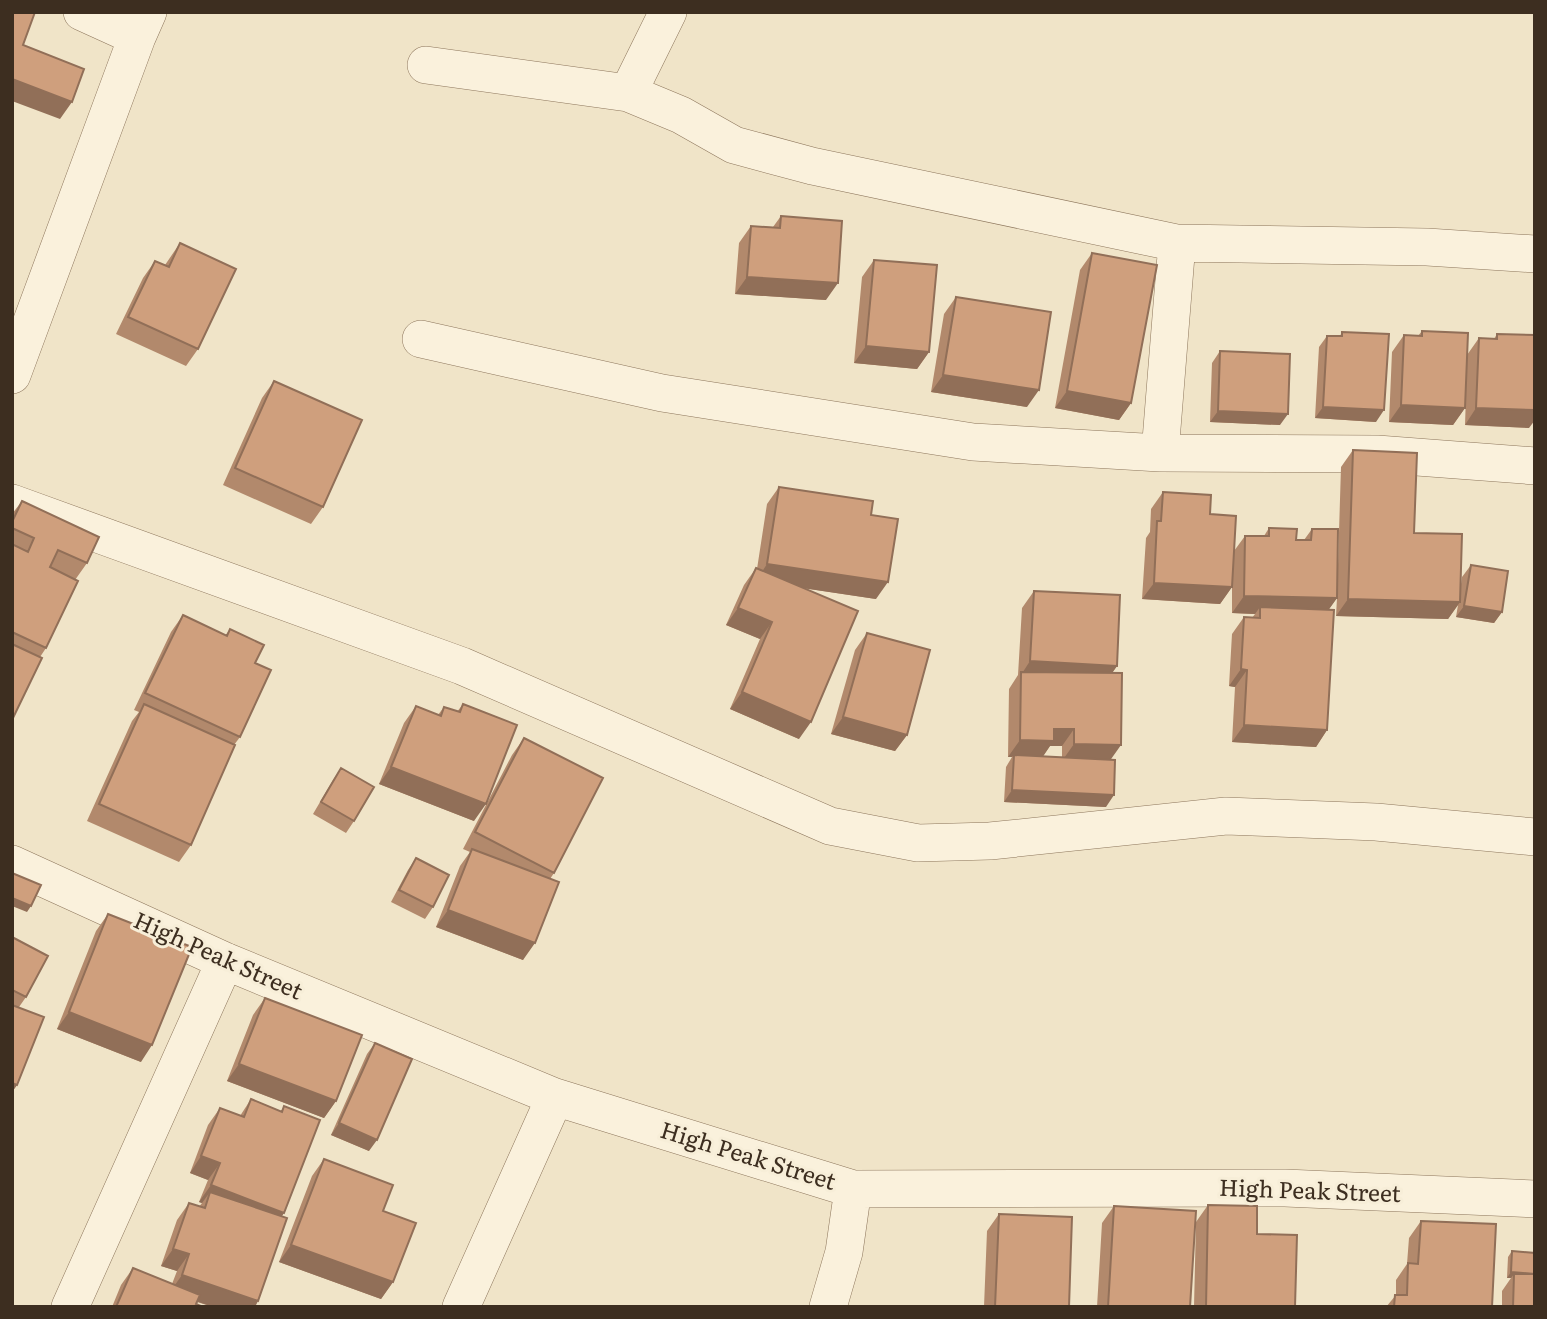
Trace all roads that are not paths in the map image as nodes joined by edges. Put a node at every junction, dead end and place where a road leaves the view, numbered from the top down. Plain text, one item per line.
1 (82, 12) edge
2 (668, 12) edge
3 (142, 25) edge
4 (426, 65) dead end
5 (628, 93) junction
6 (1177, 243) junction
7 (1535, 254) edge
8 (421, 339) dead end
9 (12, 375) edge
10 (1160, 453) junction
11 (1535, 466) edge
12 (12, 503) edge
13 (1535, 836) edge
14 (12, 864) edge
15 (225, 961) junction
16 (555, 1097) junction
17 (853, 1189) junction
18 (1535, 1199) edge
19 (70, 1307) edge
20 (461, 1307) edge
21 (828, 1307) edge

1 - 3 street
2 - 5 street
3 - 9 street
4 - 5 street
5 - 6 street
6 - 7 street
6 - 10 street
8 - 10 street
10 - 11 street
12 - 13 street
14 - 15 street, High Peak Street
15 - 16 street, High Peak Street
15 - 19 street
16 - 17 street, High Peak Street
16 - 20 street
17 - 18 street, High Peak Street
17 - 21 street

